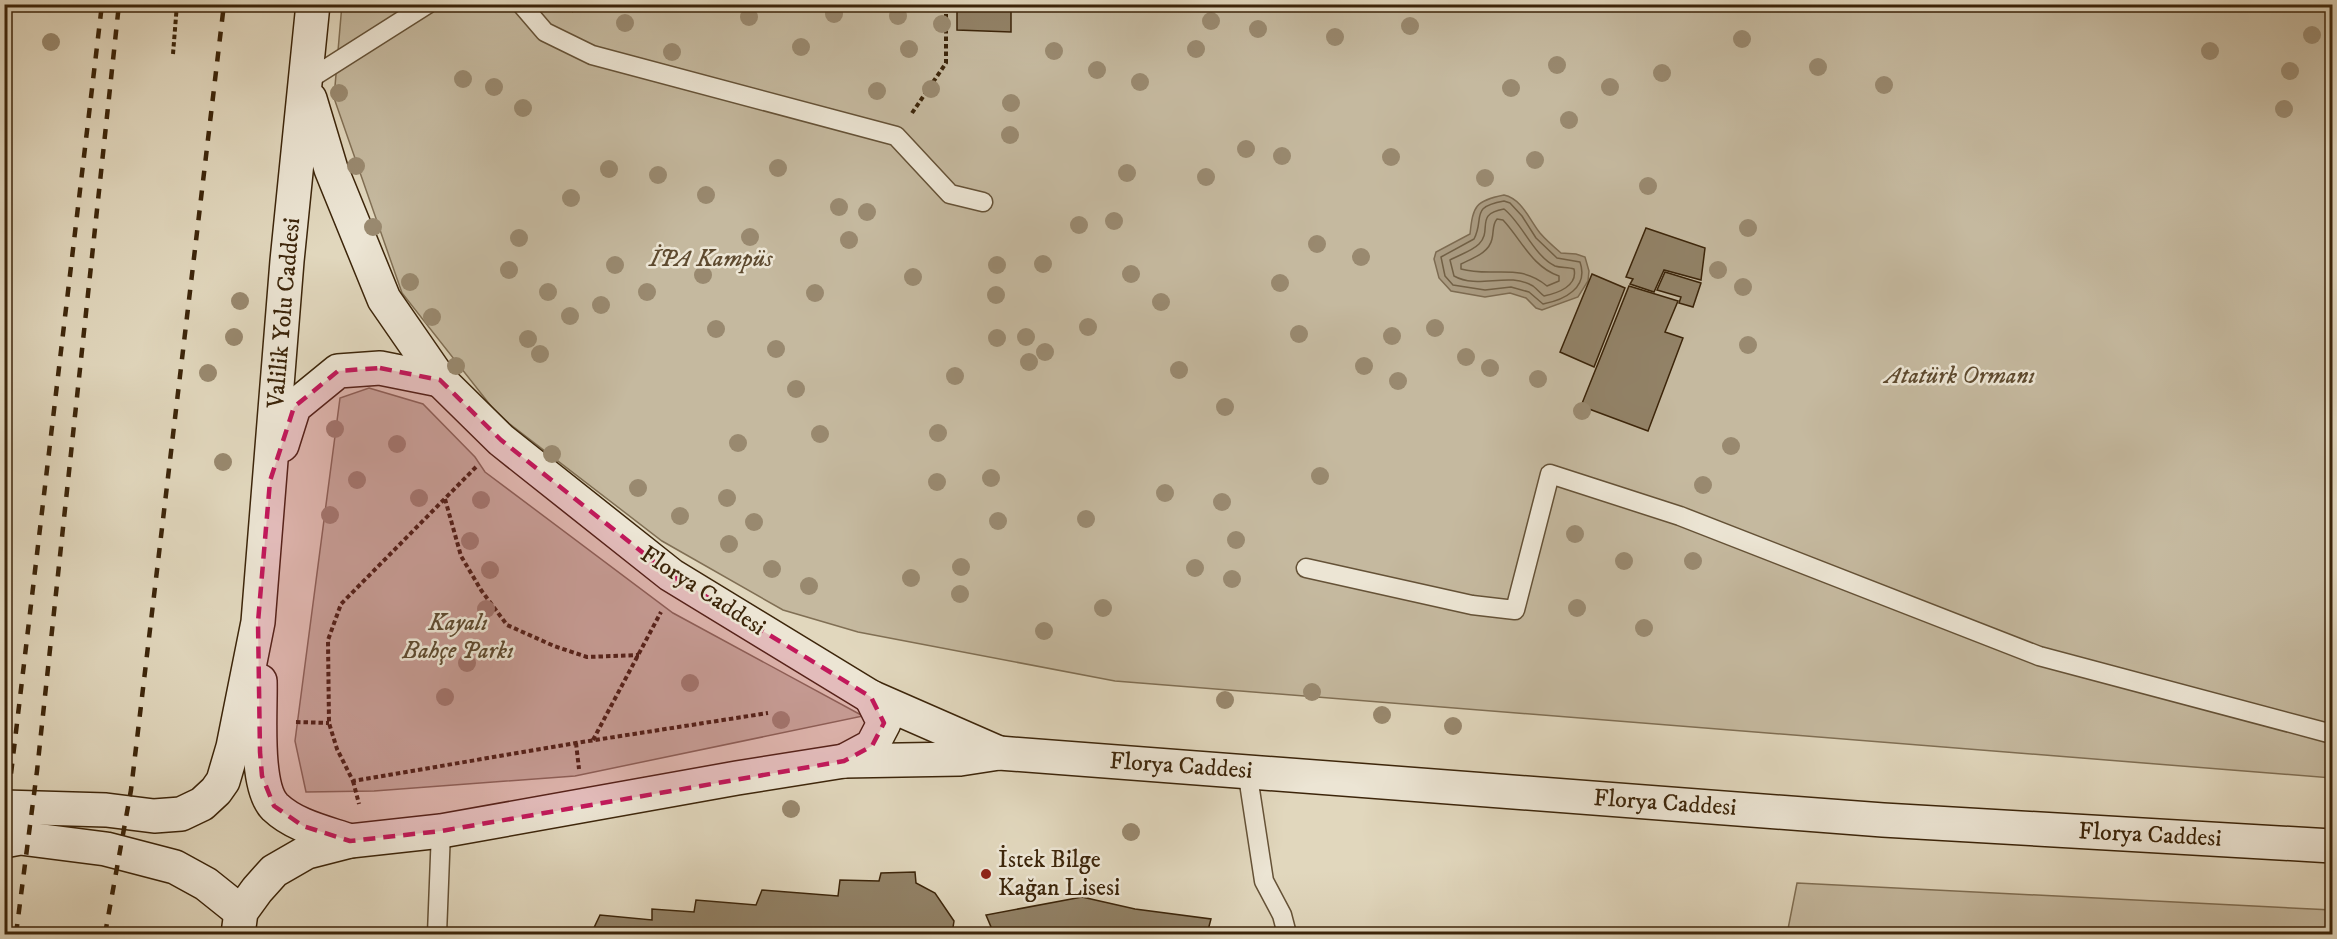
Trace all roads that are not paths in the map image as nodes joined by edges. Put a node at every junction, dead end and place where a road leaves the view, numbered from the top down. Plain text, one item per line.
1 (313, 4) edge
2 (428, 4) edge
3 (521, 4) edge
4 (305, 82) junction
5 (983, 202) dead end
6 (440, 380) junction
7 (270, 481) junction
8 (1306, 568) dead end
9 (258, 622) junction
10 (871, 697) junction
11 (2332, 734) edge
12 (999, 753) junction
13 (844, 761) junction
14 (1247, 770) junction
15 (8, 803) edge
16 (441, 831) junction
17 (350, 840) junction
18 (4, 841) edge
19 (76, 845) junction
20 (2332, 846) edge
21 (239, 923) edge
22 (437, 934) edge
23 (1287, 934) edge

1 - 4 main road, Valilik Yolu Caddesi
2 - 4 lane
3 - 5 lane
4 - 6 main road, Florya Caddesi
4 - 7 main road, Valilik Yolu Caddesi
6 - 7 main road
6 - 10 main road, Florya Caddesi
7 - 9 main road, Valilik Yolu Caddesi
8 - 11 lane
9 - 15 main road
9 - 17 main road
10 - 12 main road, Florya Caddesi
10 - 13 main road
12 - 13 main road, Florya Caddesi
12 - 14 main road, Florya Caddesi
13 - 16 main road, Florya Caddesi
14 - 20 main road, Florya Caddesi
14 - 23 lane
15 - 19 main road
16 - 17 main road, Florya Caddesi
16 - 22 lane
17 - 21 main road
18 - 19 main road
19 - 21 main road

